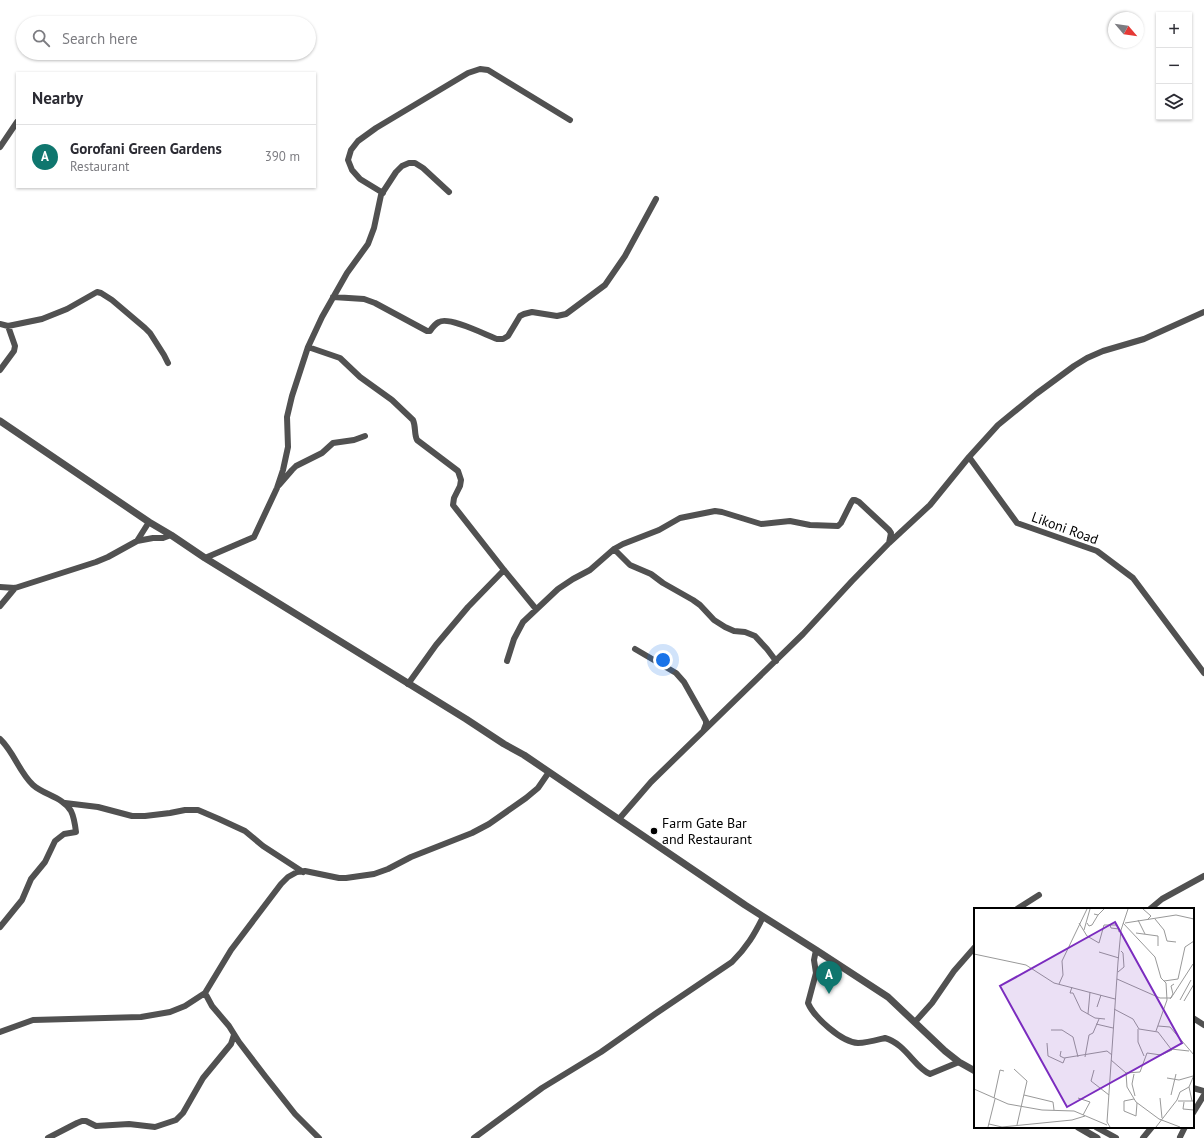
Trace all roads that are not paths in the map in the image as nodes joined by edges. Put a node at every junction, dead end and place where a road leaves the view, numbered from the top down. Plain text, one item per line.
1 (570, 120) dead end
2 (16, 123) edge
3 (0, 147) edge
4 (383, 192) junction
5 (449, 192) dead end
6 (656, 199) dead end
7 (333, 297) junction
8 (1204, 312) edge
9 (0, 324) edge
10 (8, 326) junction
11 (308, 347) junction
12 (168, 363) dead end
13 (0, 370) edge
14 (0, 421) edge
15 (365, 436) dead end
16 (969, 457) junction
17 (278, 486) junction
18 (149, 522) junction
19 (171, 535) junction
20 (137, 541) junction
21 (889, 543) junction
22 (614, 549) junction
23 (205, 558) junction
24 (504, 570) junction
25 (0, 588) edge
26 (15, 588) junction
27 (0, 606) edge
28 (536, 609) junction
29 (635, 649) dead end
30 (507, 660) dead end
31 (776, 661) junction
32 (1204, 673) edge
33 (408, 684) junction
34 (703, 732) junction
35 (0, 739) edge
36 (549, 772) junction
37 (65, 803) junction
38 (618, 819) junction
39 (303, 872) junction
40 (1204, 876) edge
41 (1039, 895) dead end
42 (1019, 908) edge
43 (1151, 908) edge
44 (763, 917) junction
45 (0, 927) edge
46 (974, 948) edge
47 (816, 950) junction
48 (205, 993) junction
49 (1194, 1019) edge
50 (915, 1022) junction
51 (1204, 1025) edge
52 (0, 1032) edge
53 (234, 1035) junction
54 (239, 1042) junction
55 (231, 1044) junction
56 (959, 1062) junction
57 (974, 1070) edge
58 (1194, 1088) edge
59 (1204, 1091) edge
60 (1204, 1095) edge
61 (1194, 1111) edge
62 (1080, 1128) edge
63 (1098, 1128) edge
64 (1151, 1128) edge
65 (1184, 1128) edge
66 (1180, 1137) edge
67 (48, 1138) edge
68 (319, 1138) edge
69 (474, 1138) edge
70 (1096, 1138) edge
71 (1116, 1138) edge
72 (1143, 1138) edge

1 - 4 street
2 - 3 street
4 - 5 street
4 - 7 street
6 - 7 street
7 - 11 street
8 - 16 street
9 - 10 street
10 - 12 street
10 - 13 street
11 - 17 street
11 - 24 street
14 - 18 street
15 - 17 street
16 - 21 street
16 - 32 street, Likoni Road
17 - 23 street
18 - 19 street
18 - 20 street
19 - 20 street
19 - 23 street
20 - 26 street
21 - 22 street
21 - 31 street
22 - 28 street
22 - 31 street
23 - 33 street
24 - 28 street
24 - 33 street
25 - 26 street
26 - 27 street
28 - 30 street
29 - 34 street
31 - 34 street
33 - 36 street
34 - 38 street
35 - 37 street
36 - 38 street
36 - 39 street
37 - 39 street
37 - 45 street
38 - 44 street
39 - 48 street
40 - 43 street
41 - 42 street
44 - 47 street
44 - 69 street
46 - 50 street
47 - 50 street
47 - 56 street
48 - 52 street
48 - 53 street
49 - 51 street
50 - 56 street
53 - 54 street
53 - 55 street
54 - 55 street
54 - 68 street
55 - 67 street
56 - 57 street
58 - 59 street
60 - 61 street
62 - 70 street
63 - 71 street
64 - 72 street
65 - 66 street

